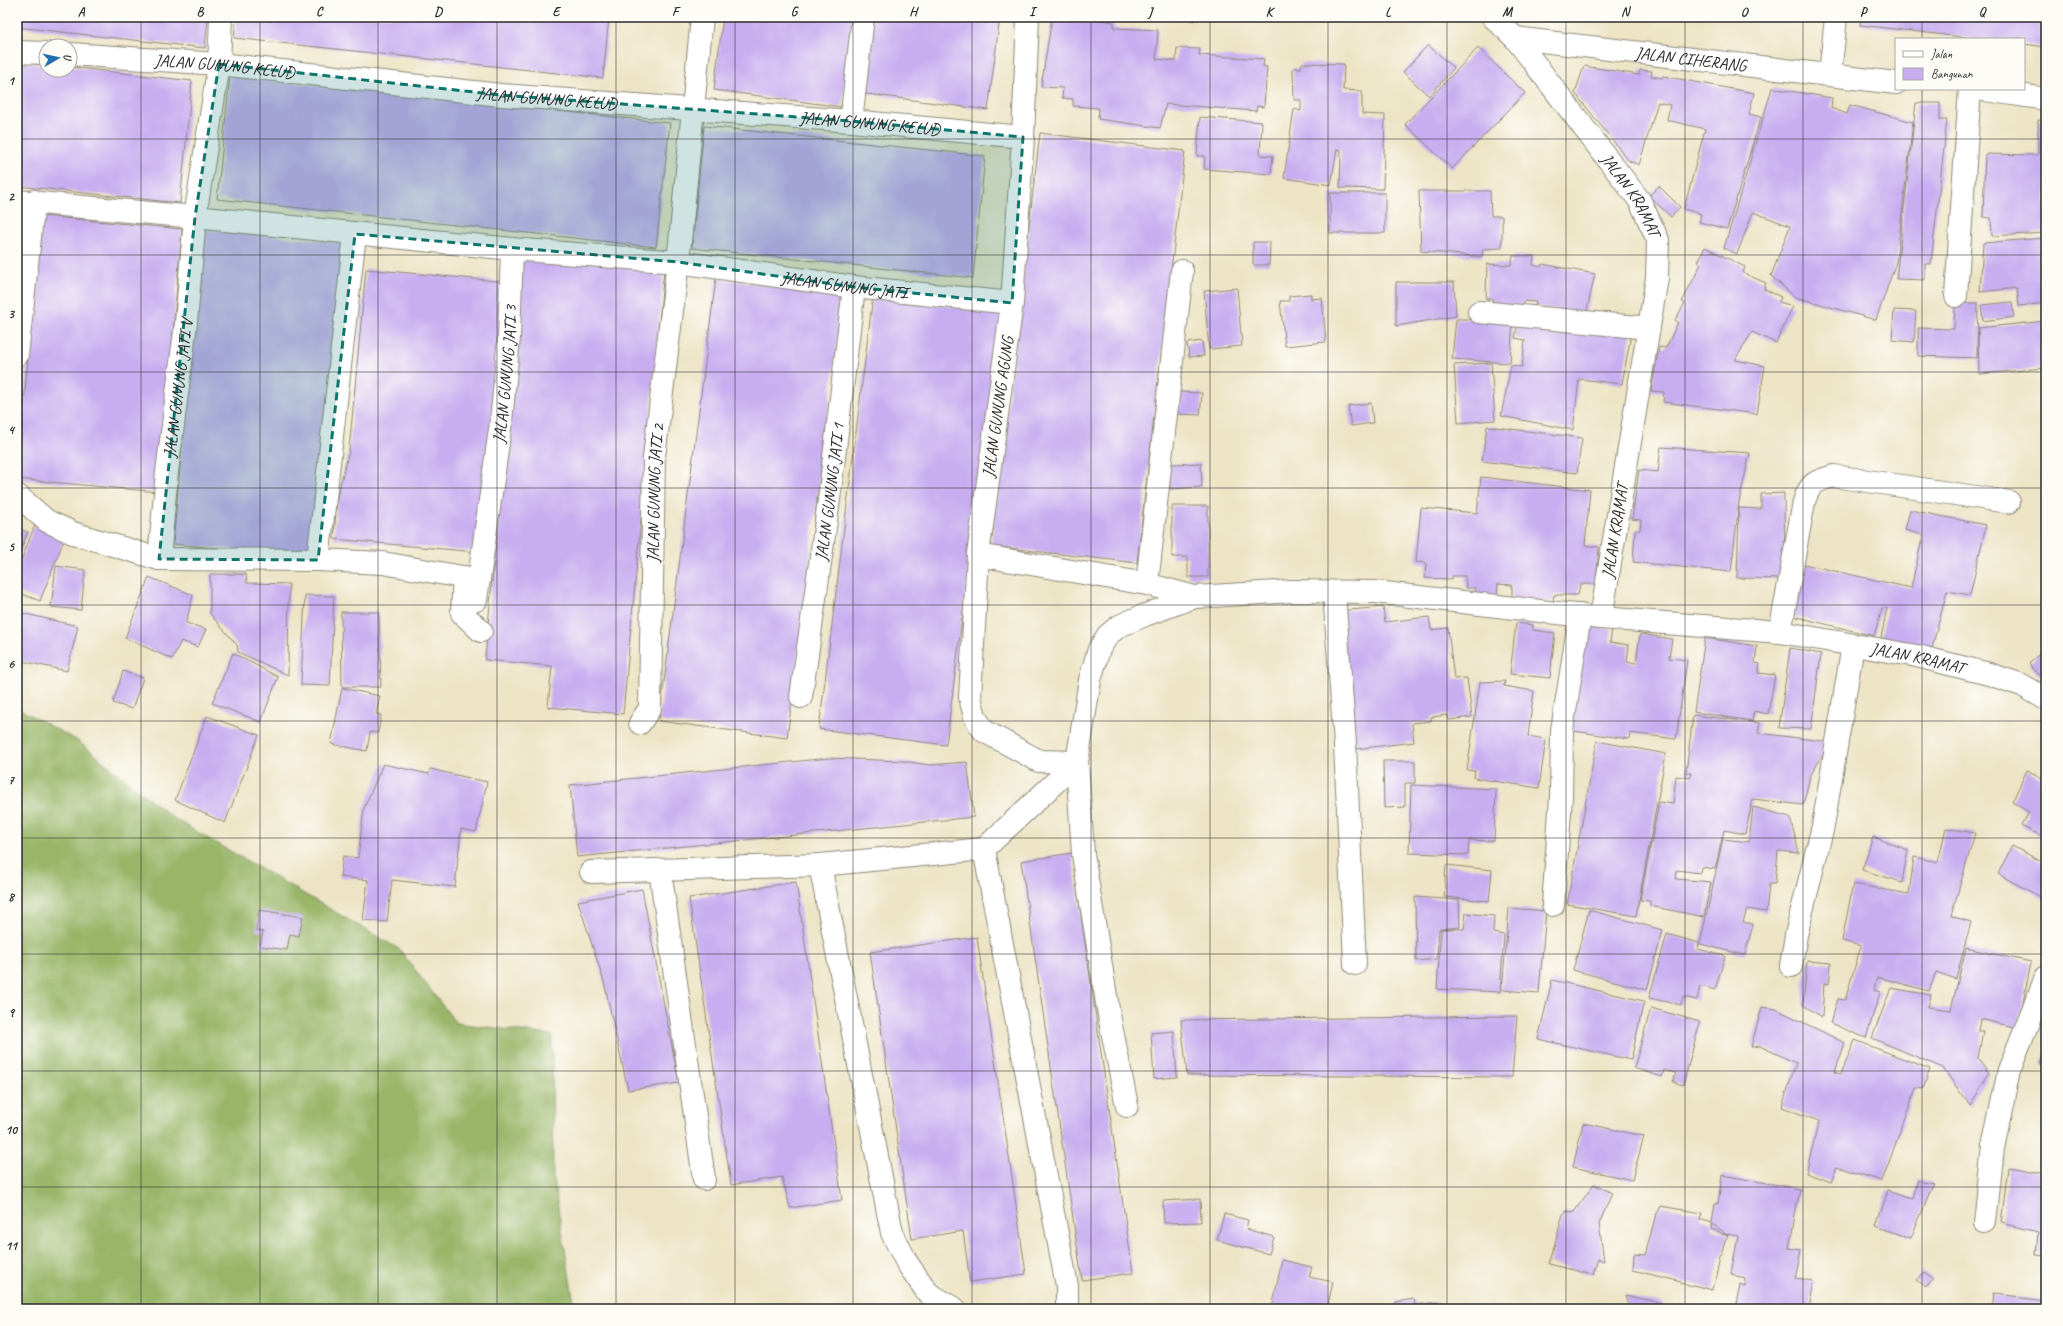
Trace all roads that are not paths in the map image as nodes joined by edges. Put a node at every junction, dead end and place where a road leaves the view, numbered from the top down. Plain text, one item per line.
1 (221, 17) edge
2 (702, 17) edge
3 (863, 17) edge
4 (1028, 17) edge
5 (1493, 17) edge
6 (1836, 17) edge
7 (1515, 38) junction
8 (17, 52) edge
9 (38, 53) edge
10 (78, 55) edge
11 (219, 64) junction
12 (1830, 75) junction
13 (1895, 82) edge
14 (1970, 90) edge
15 (1985, 90) edge
16 (2046, 99) edge
17 (693, 110) junction
18 (851, 120) junction
19 (1023, 137) junction
20 (25, 201) edge
21 (195, 217) junction
22 (354, 234) junction
23 (512, 249) junction
24 (678, 262) junction
25 (1182, 271) dead end
26 (854, 287) junction
27 (1956, 296) dead end
28 (1012, 303) junction
29 (1479, 312) dead end
30 (1648, 328) junction
31 (17, 355) edge
32 (17, 495) edge
33 (2009, 502) dead end
34 (978, 555) junction
35 (159, 559) junction
36 (318, 560) junction
37 (1146, 584) junction
38 (473, 586) junction
39 (1334, 592) junction
40 (1195, 597) junction
41 (1590, 617) junction
42 (481, 631) dead end
43 (1780, 632) junction
44 (1853, 645) junction
45 (801, 697) dead end
46 (2046, 699) edge
47 (640, 723) dead end
48 (1076, 762) junction
49 (984, 849) junction
50 (820, 865) junction
51 (660, 870) junction
52 (591, 872) dead end
53 (1553, 905) dead end
54 (1355, 964) dead end
55 (1791, 966) dead end
56 (2046, 977) edge
57 (1128, 1106) dead end
58 (704, 1179) dead end
59 (1985, 1223) dead end
60 (955, 1309) edge
61 (1067, 1309) edge

1 - 11 street, JALAN GUNUNG JATI V
2 - 17 street, JALAN GUNUNG JATI 2
3 - 18 street
4 - 19 street, JALAN GUNUNG AGUNG
5 - 7 street
6 - 12 street
7 - 12 street, JALAN CIHERANG
7 - 30 street, JALAN KRAMAT
8 - 9 street
10 - 11 street, JALAN GUNUNG KELUD
11 - 17 street, JALAN GUNUNG KELUD
11 - 21 street, JALAN GUNUNG JATI V
12 - 13 street, JALAN CIHERANG
14 - 27 street
15 - 16 street
17 - 18 street, JALAN GUNUNG KELUD
17 - 24 street, JALAN GUNUNG JATI 2
18 - 19 street, JALAN GUNUNG KELUD
19 - 28 street, JALAN GUNUNG AGUNG
20 - 21 street, JALAN GUNUNG JATI
20 - 31 street
21 - 22 street, JALAN GUNUNG JATI
21 - 35 street, JALAN GUNUNG JATI V
22 - 23 street, JALAN GUNUNG JATI
22 - 36 street
23 - 24 street, JALAN GUNUNG JATI
23 - 38 street, JALAN GUNUNG JATI 3
24 - 26 street, JALAN GUNUNG JATI
24 - 47 street, JALAN GUNUNG JATI 2
25 - 37 street
26 - 28 street, JALAN GUNUNG JATI
26 - 45 street, JALAN GUNUNG JATI 1
28 - 34 street, JALAN GUNUNG AGUNG
29 - 30 street
30 - 41 street, JALAN KRAMAT
32 - 35 street
33 - 43 street
34 - 37 street
34 - 48 street, JALAN GUNUNG AGUNG
35 - 36 street
36 - 38 street
37 - 40 street
38 - 42 street, JALAN GUNUNG JATI 3
39 - 40 street
39 - 41 street
39 - 54 street
40 - 48 street
41 - 43 street, JALAN KRAMAT
41 - 53 street
43 - 44 street, JALAN KRAMAT
44 - 46 street, JALAN KRAMAT
44 - 55 street
48 - 49 street
48 - 57 street
49 - 50 street
49 - 61 street
50 - 51 street
50 - 60 street
51 - 52 street
51 - 58 street
56 - 59 street

